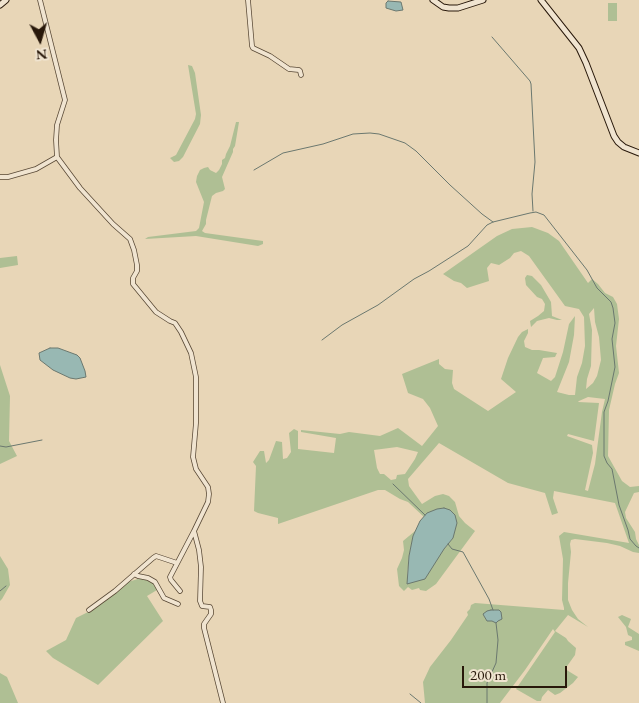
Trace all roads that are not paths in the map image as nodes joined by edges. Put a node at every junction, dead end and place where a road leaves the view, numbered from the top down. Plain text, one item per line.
1 (6, 0) edge
2 (40, 0) edge
3 (248, 0) edge
4 (433, 0) edge
5 (483, 0) edge
6 (541, 0) edge
7 (0, 5) edge
8 (301, 75) dead end
9 (639, 153) edge
10 (58, 157) junction
11 (0, 177) edge
12 (194, 531) junction
13 (177, 564) junction
14 (134, 574) junction
15 (180, 591) dead end
16 (178, 604) dead end
17 (88, 610) dead end
18 (223, 703) edge

1 - 7 street
2 - 10 street
3 - 8 street
4 - 5 street
6 - 9 street
10 - 11 street
10 - 12 street
12 - 13 street
12 - 18 street
13 - 14 street
13 - 15 street
14 - 16 street
14 - 17 street

